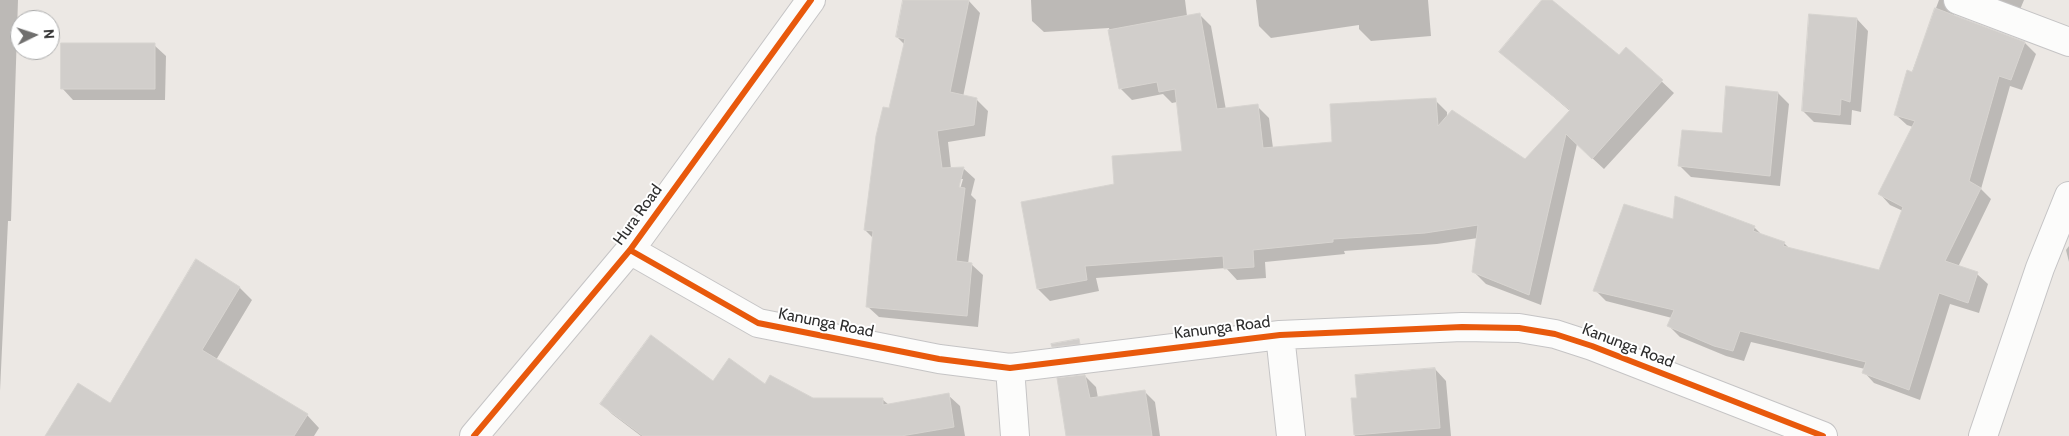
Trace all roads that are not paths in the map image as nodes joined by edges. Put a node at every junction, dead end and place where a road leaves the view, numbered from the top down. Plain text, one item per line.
1 (810, 0) edge
2 (1958, 0) edge
3 (2069, 42) edge
4 (2069, 196) edge
5 (630, 250) junction
6 (1280, 335) junction
7 (1010, 368) junction
8 (475, 436) edge
9 (1015, 436) edge
10 (1291, 436) edge
11 (1823, 436) edge
12 (1983, 436) edge

1 - 5 street, Hura Road
2 - 3 street
4 - 12 street
5 - 7 street, Kanunga Road
5 - 8 street, Hura Road
6 - 7 street, Kanunga Road
6 - 10 street
6 - 11 street, Kanunga Road
7 - 9 street

